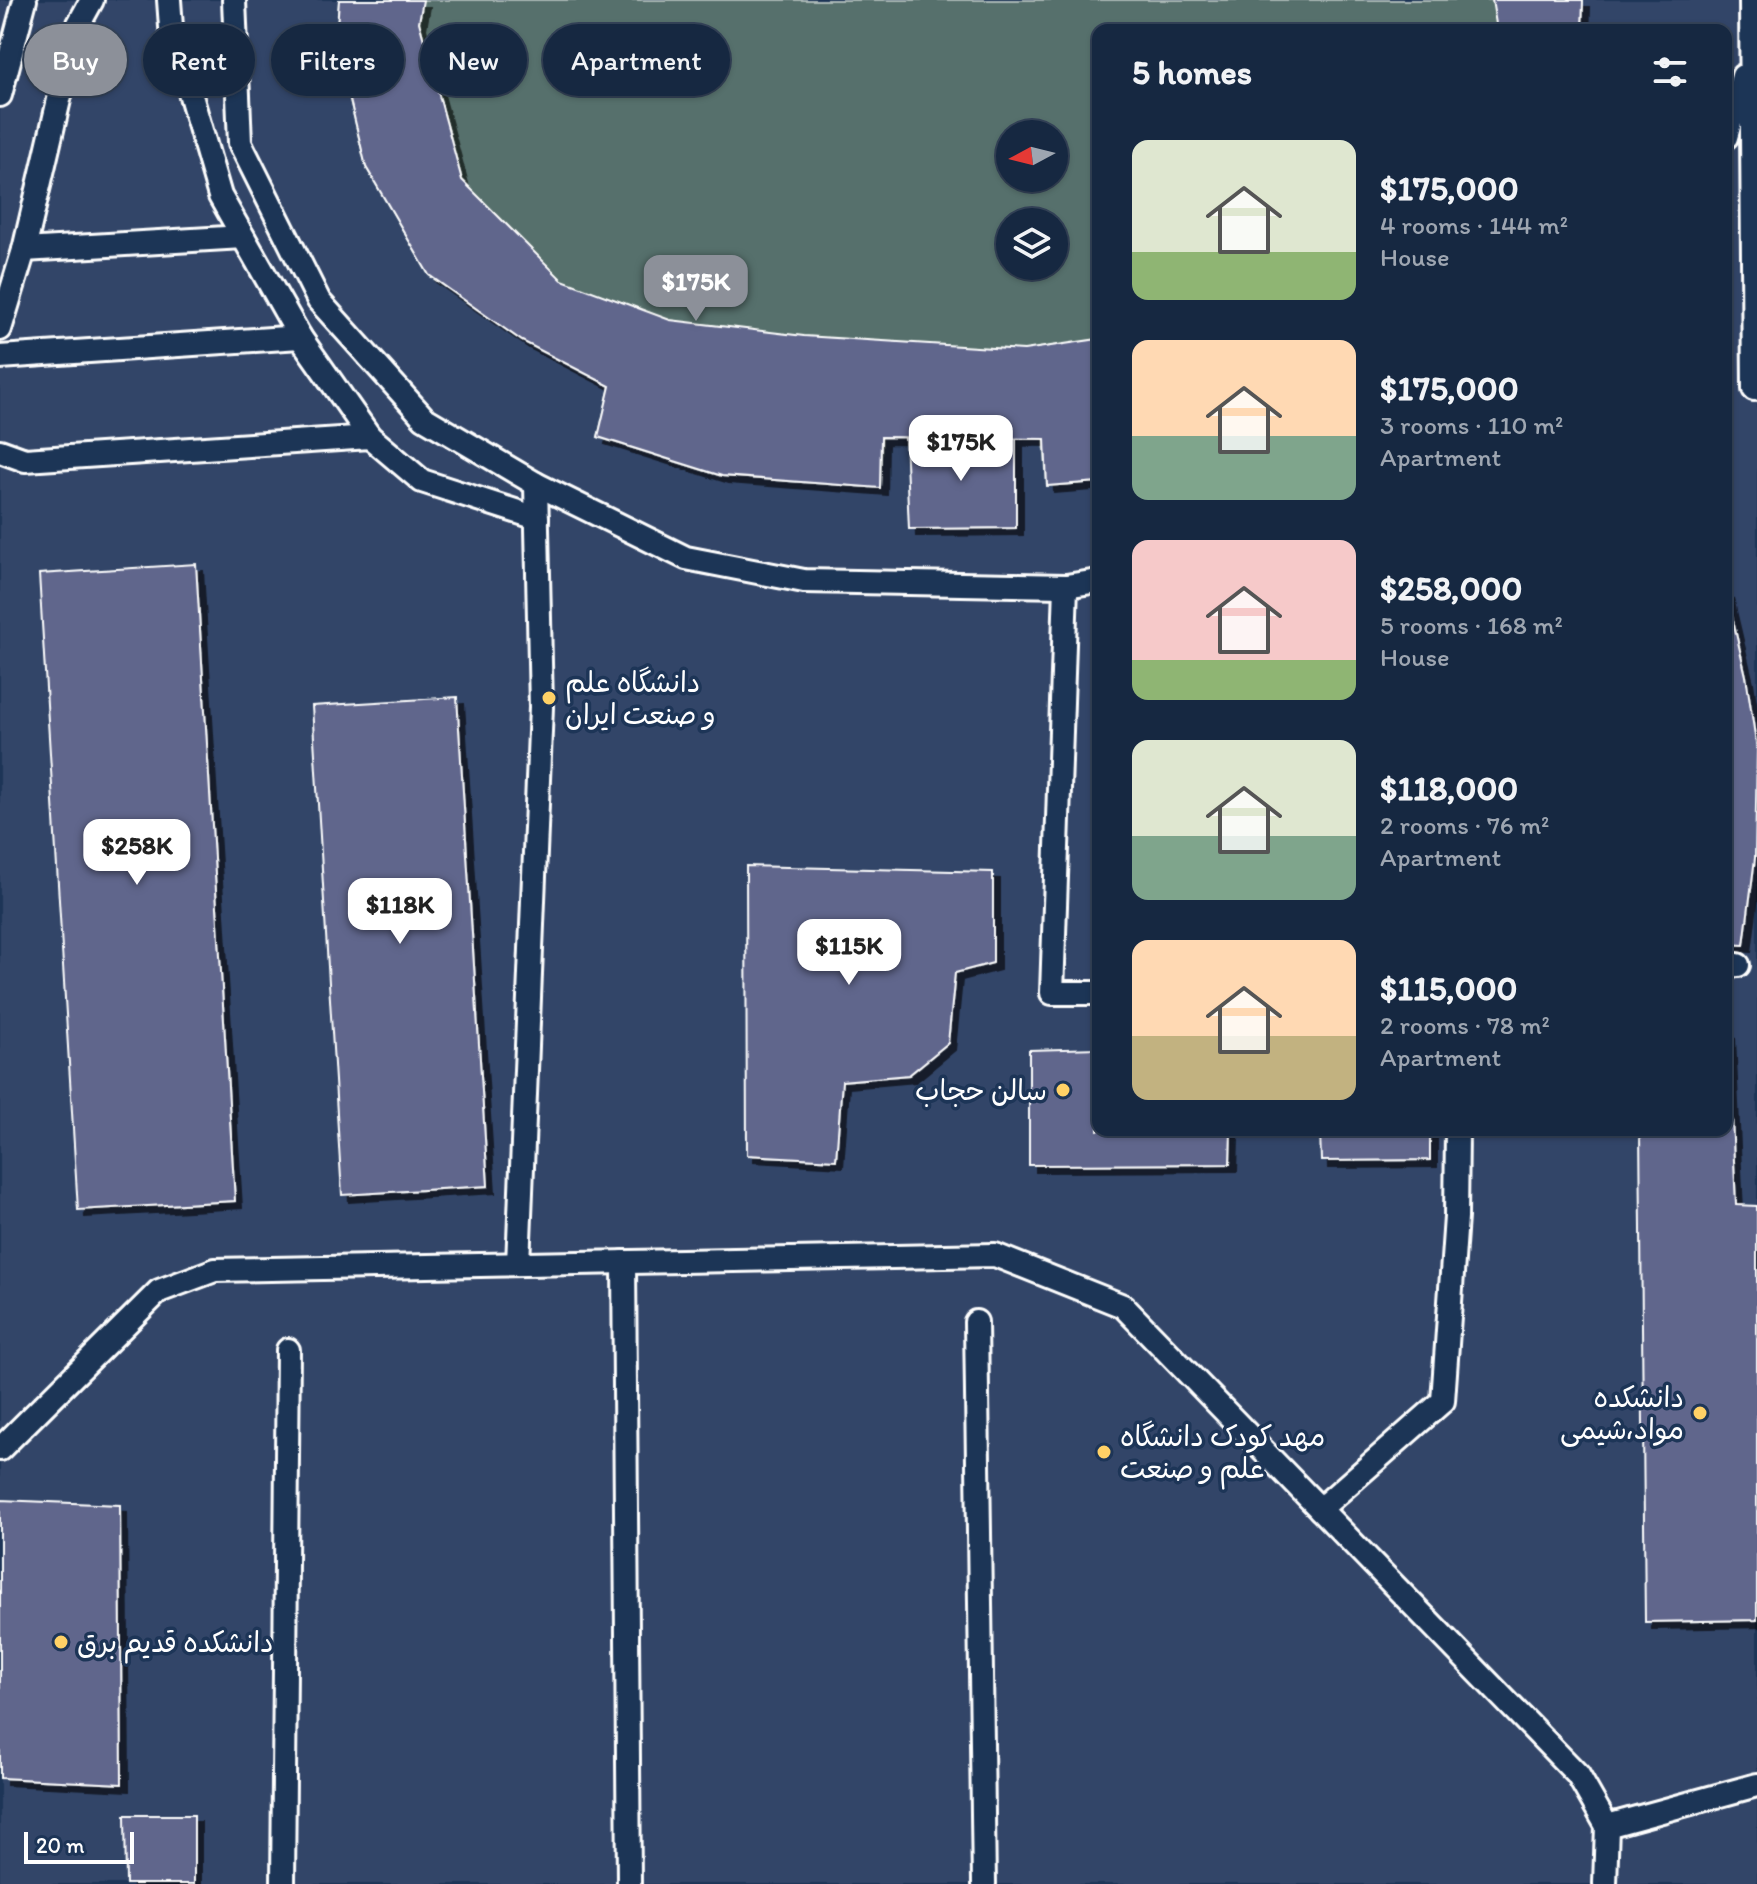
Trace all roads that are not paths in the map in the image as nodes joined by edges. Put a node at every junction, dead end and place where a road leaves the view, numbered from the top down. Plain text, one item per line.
1 (25, 0) edge
2 (92, 0) edge
3 (169, 0) edge
4 (234, 0) edge
5 (1741, 0) edge
6 (1751, 0) edge
7 (1754, 53) edge
8 (0, 95) edge
9 (1732, 119) edge
10 (243, 237) junction
11 (24, 250) junction
12 (0, 329) edge
13 (300, 337) junction
14 (0, 357) edge
15 (1754, 389) dead end
16 (370, 437) junction
17 (0, 451) edge
18 (536, 484) junction
19 (537, 518) junction
20 (1092, 582) edge
21 (1066, 586) junction
22 (1092, 993) edge
23 (1457, 1136) edge
24 (624, 1262) junction
25 (518, 1264) junction
26 (976, 1322) dead end
27 (288, 1350) dead end
28 (0, 1449) edge
29 (1320, 1509) junction
30 (1757, 1785) edge
31 (1607, 1826) junction
32 (283, 1884) edge
33 (629, 1884) edge
34 (984, 1884) edge
35 (1605, 1884) edge

1 - 8 lane
2 - 11 lane
3 - 10 lane
4 - 18 lane
5 - 7 lane
6 - 7 lane
7 - 9 lane
7 - 15 lane
10 - 11 lane
10 - 13 lane
11 - 12 lane
13 - 14 lane
13 - 16 lane
16 - 17 lane
16 - 19 lane
18 - 19 lane
18 - 21 lane
19 - 25 lane
20 - 21 lane
21 - 22 lane
23 - 29 lane
24 - 25 lane
24 - 29 lane
24 - 33 lane
25 - 28 lane
26 - 34 lane
27 - 32 lane
29 - 31 lane
30 - 31 lane
31 - 35 lane

